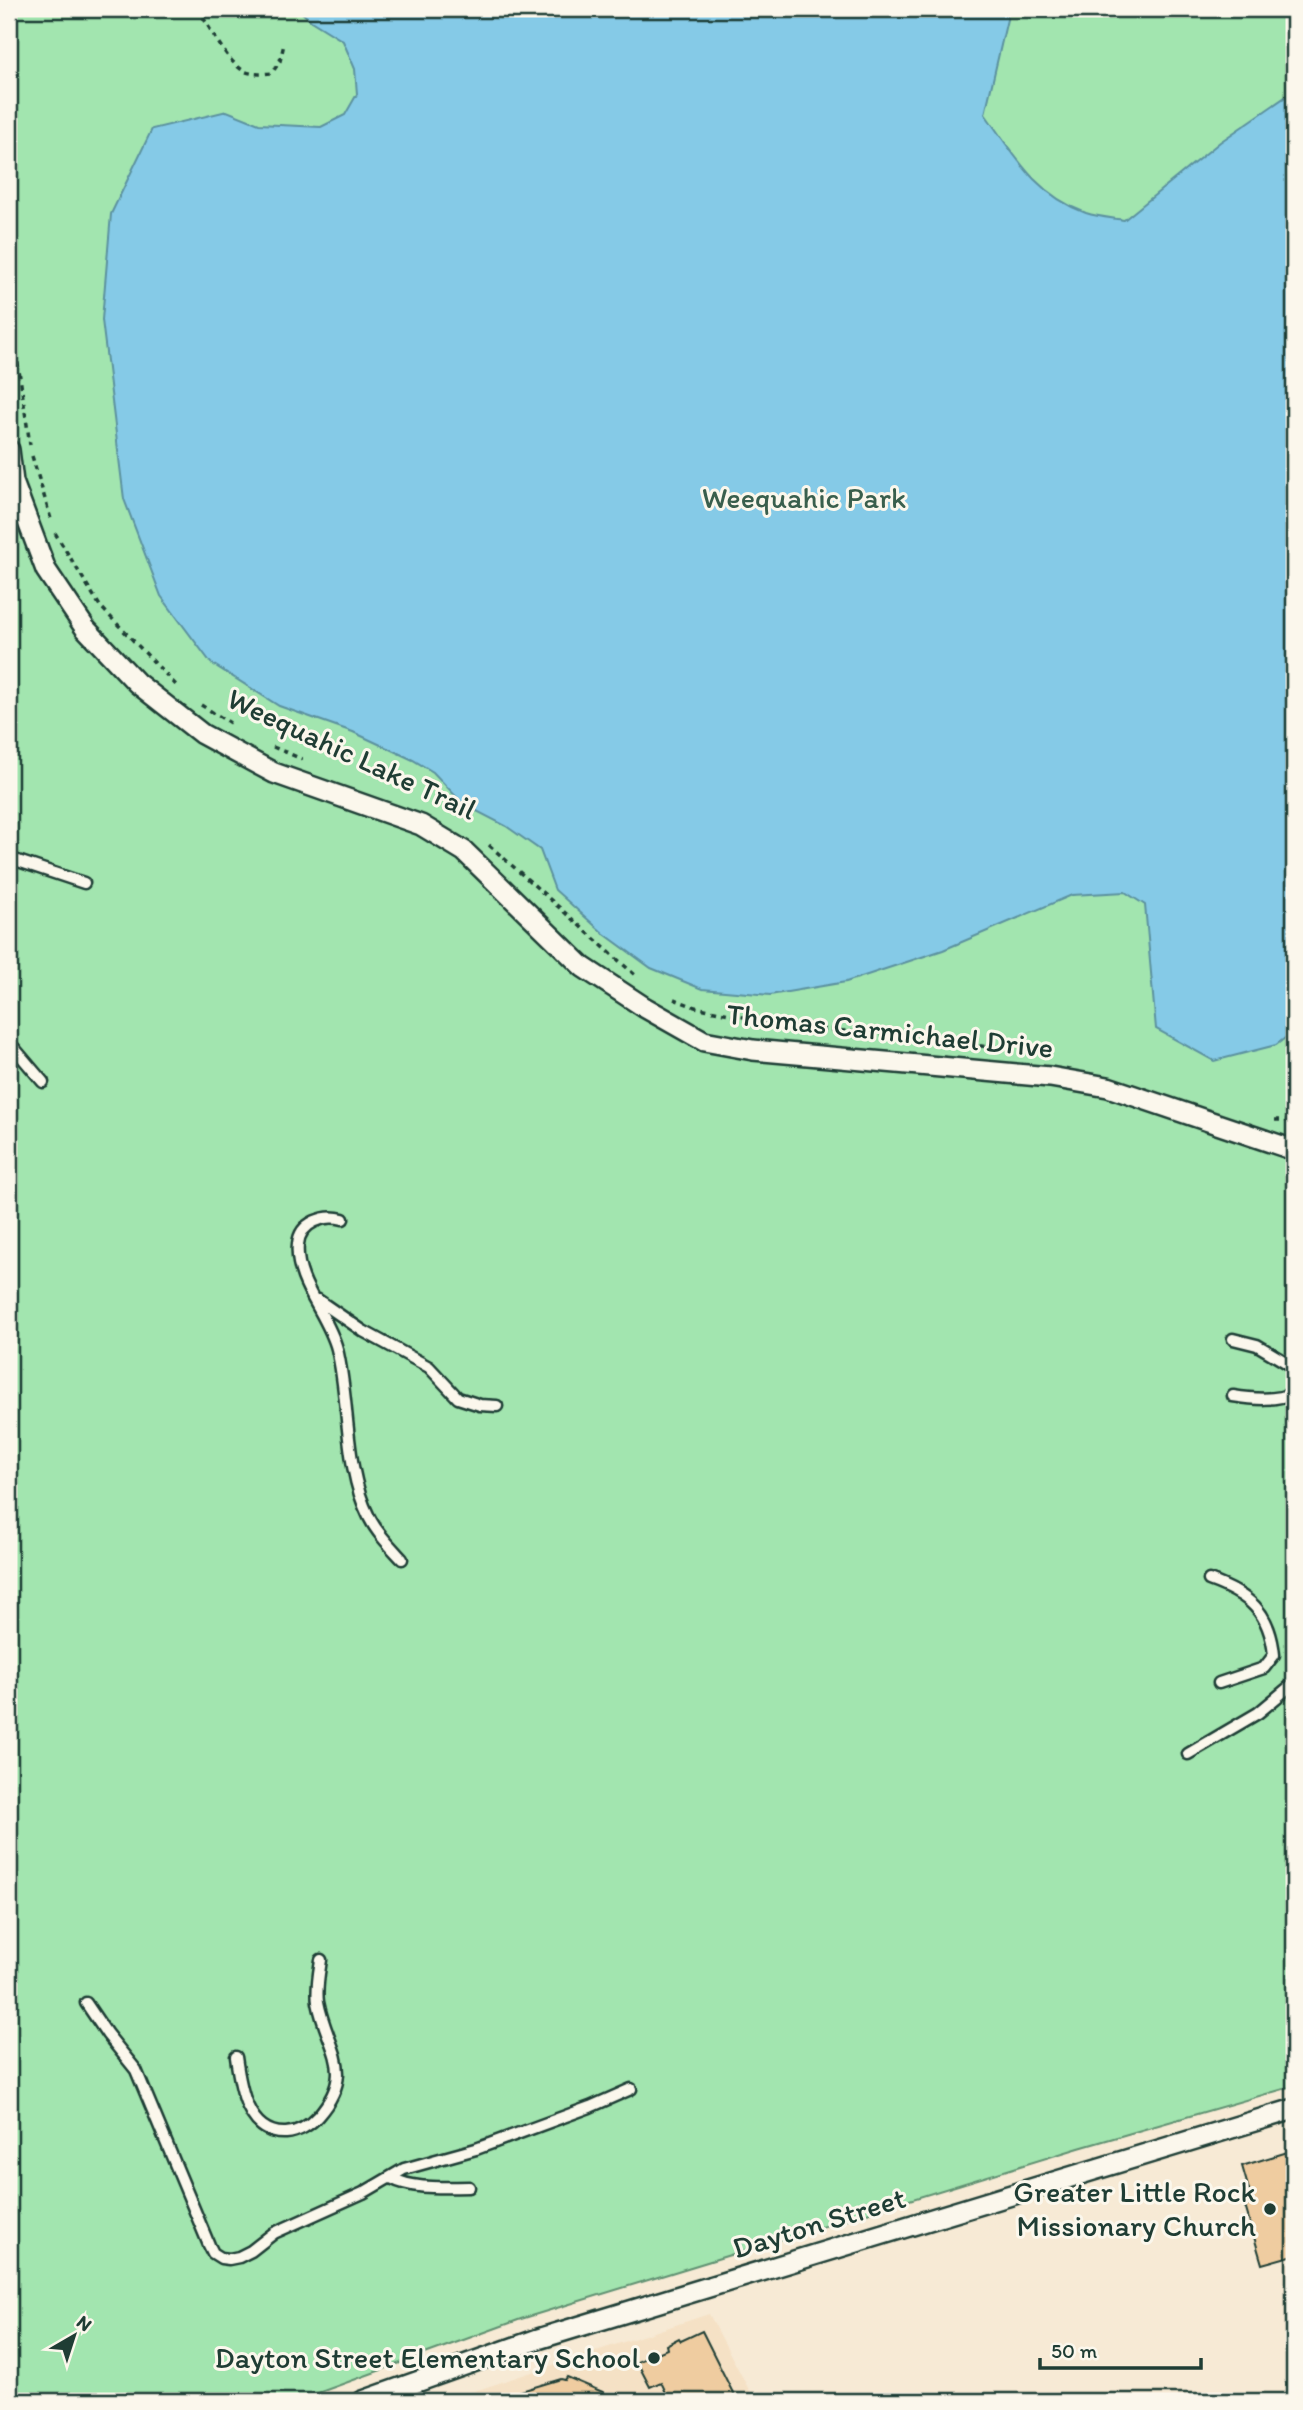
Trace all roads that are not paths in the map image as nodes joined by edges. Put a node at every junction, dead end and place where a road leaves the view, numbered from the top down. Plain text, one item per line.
1 (9, 450) edge
2 (9, 858) edge
3 (84, 883) dead end
4 (9, 1042) edge
5 (43, 1082) dead end
6 (1294, 1150) edge
7 (343, 1219) dead end
8 (312, 1294) junction
9 (1233, 1339) dead end
10 (1294, 1367) edge
11 (1294, 1392) edge
12 (1233, 1396) dead end
13 (497, 1406) dead end
14 (402, 1559) dead end
15 (1209, 1580) dead end
16 (1219, 1683) dead end
17 (1294, 1683) edge
18 (1188, 1754) dead end
19 (321, 1960) dead end
20 (86, 2003) dead end
21 (236, 2057) dead end
22 (631, 2089) dead end
23 (1294, 2109) edge
24 (391, 2178) junction
25 (468, 2188) dead end
26 (373, 2399) edge

1 - 6 street, Thomas Carmichael Drive
2 - 3 lane
4 - 5 lane
7 - 8 lane
8 - 13 lane
8 - 14 lane
9 - 10 lane
11 - 12 lane
15 - 16 lane
17 - 18 lane
19 - 21 lane
20 - 24 lane
22 - 24 lane
23 - 26 street, Dayton Street
24 - 25 lane

